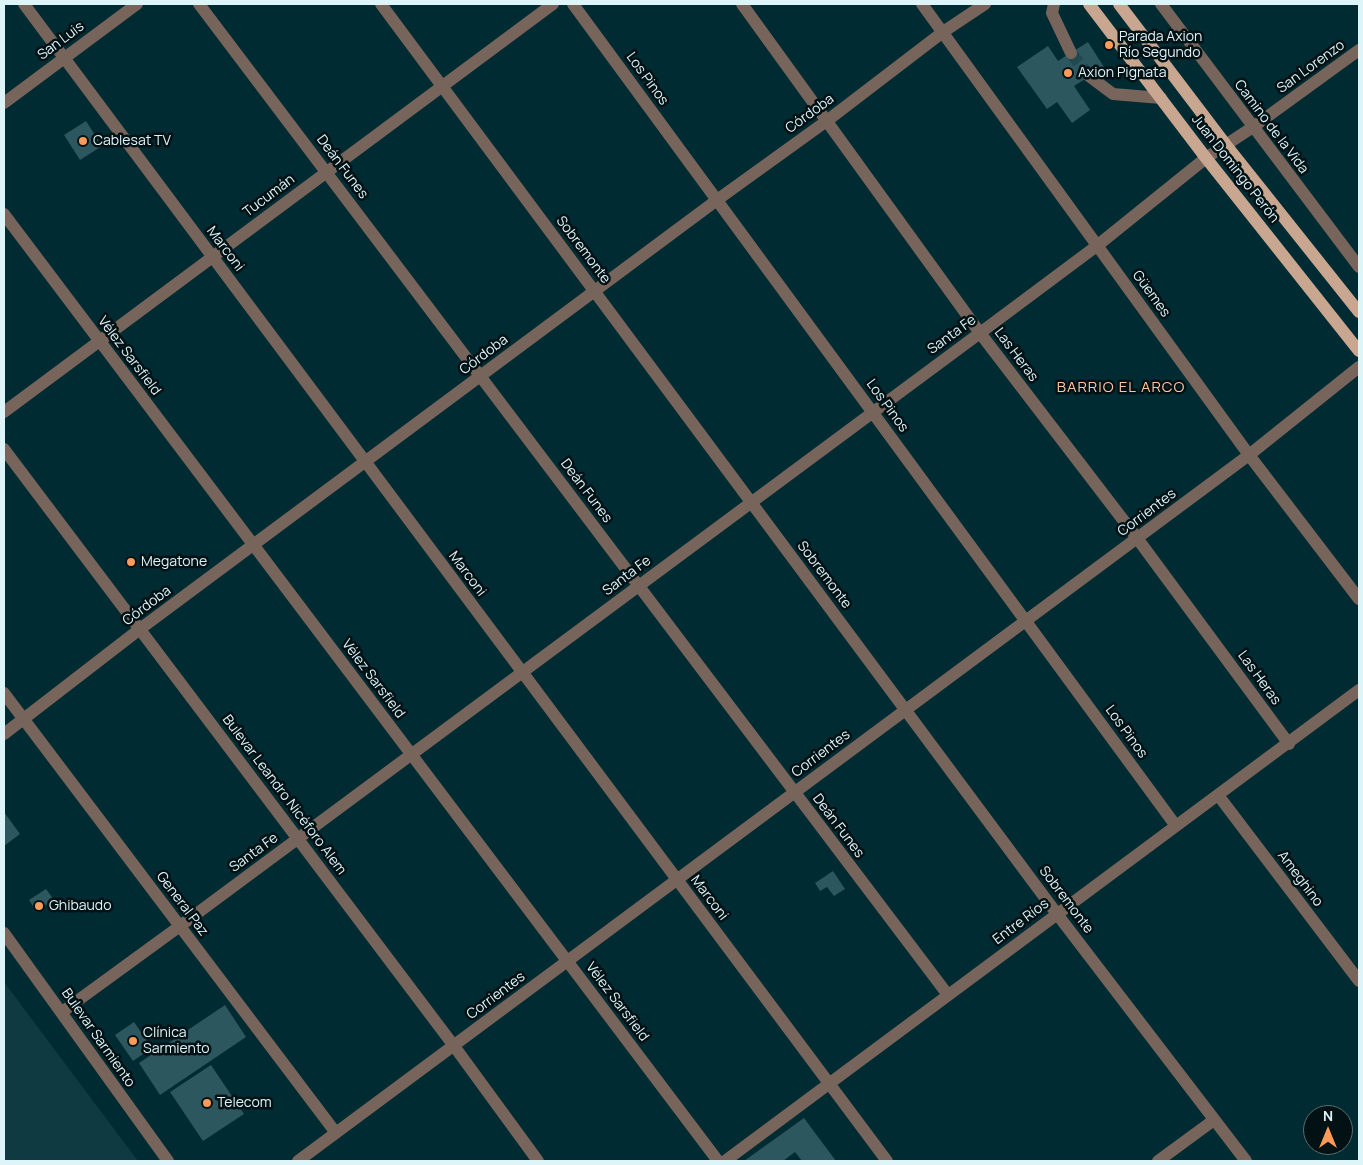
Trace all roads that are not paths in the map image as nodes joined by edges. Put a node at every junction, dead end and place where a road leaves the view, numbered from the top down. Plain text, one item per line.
1 (24, 4) edge
2 (137, 4) edge
3 (199, 4) edge
4 (381, 4) edge
5 (553, 4) edge
6 (573, 4) edge
7 (742, 4) edge
8 (922, 4) edge
9 (985, 4) edge
10 (1054, 4) edge
11 (1089, 4) edge
12 (1119, 4) edge
13 (1161, 4) edge
14 (944, 32) junction
15 (1359, 50) edge
16 (1071, 53) tunnel mouth
17 (64, 58) junction
18 (1089, 76) tunnel mouth
19 (442, 86) junction
20 (1160, 98) junction
21 (4, 103) edge
22 (828, 120) junction
23 (1253, 128) junction
24 (1226, 145) junction
25 (1206, 158) junction
26 (326, 172) junction
27 (717, 200) junction
28 (4, 214) edge
29 (1098, 245) junction
30 (212, 257) junction
31 (1359, 267) edge
32 (595, 291) junction
33 (1359, 312) edge
34 (980, 333) junction
35 (99, 341) junction
36 (1359, 351) edge
37 (1359, 367) edge
38 (480, 376) junction
39 (4, 412) edge
40 (873, 412) junction
41 (4, 449) edge
42 (1249, 455) junction
43 (365, 462) junction
44 (751, 502) junction
45 (1137, 538) junction
46 (253, 545) junction
47 (639, 586) junction
48 (1359, 599) edge
49 (1026, 622) junction
50 (140, 629) junction
51 (522, 673) junction
52 (1359, 690) edge
53 (4, 693) edge
54 (906, 710) junction
55 (23, 719) junction
56 (4, 734) edge
57 (1289, 744) junction
58 (412, 755) junction
59 (795, 793) junction
60 (1218, 795) junction
61 (1176, 826) junction
62 (298, 839) junction
63 (677, 880) junction
64 (1057, 914) junction
65 (180, 926) junction
66 (4, 933) edge
67 (568, 962) junction
68 (1359, 981) edge
69 (948, 996) junction
70 (62, 1012) junction
71 (454, 1046) junction
72 (829, 1084) junction
73 (1214, 1120) junction
74 (336, 1133) junction
75 (168, 1161) edge
76 (298, 1161) edge
77 (538, 1161) edge
78 (718, 1161) edge
79 (725, 1161) edge
80 (887, 1161) edge
81 (1158, 1161) edge
82 (1246, 1161) edge

1 - 17 street, Marconi
2 - 17 street, San Luis
3 - 26 street, Deán Funes
4 - 19 street, Sobremonte
5 - 19 street, Tucumán
6 - 27 street, Los Pinos
7 - 22 street, Las Heras
8 - 14 street, Güemes
9 - 14 street, Córdoba
10 - 16 street
11 - 20 main road, Juan Domingo Perón
12 - 24 main road, Juan Domingo Perón
13 - 23 street, Camino de la Vida
14 - 22 street, Córdoba
14 - 29 street, Güemes
15 - 23 street, San Lorenzo
17 - 21 street, San Luis
17 - 30 street, Marconi
18 - 20 street
19 - 26 street, Tucumán
19 - 32 street, Sobremonte
20 - 25 main road, Juan Domingo Perón
22 - 27 street, Córdoba
22 - 34 street, Las Heras
23 - 24 street, San Lorenzo
23 - 31 street, Camino de la Vida
24 - 25 street, San Lorenzo
24 - 33 main road, Juan Domingo Perón
25 - 29 street, Santa Fe
25 - 36 main road, Juan Domingo Perón
26 - 30 street, Tucumán
26 - 38 street, Deán Funes
27 - 32 street, Córdoba
27 - 40 street, Los Pinos
28 - 35 street, Vélez Sarsfield
29 - 34 street, Santa Fe
29 - 42 street, Güemes
30 - 35 street, Tucumán
30 - 43 street, Marconi
32 - 38 street, Córdoba
32 - 44 street, Sobremonte
34 - 40 street, Santa Fe
34 - 45 street, Las Heras
35 - 39 street, Tucumán
35 - 46 street, Vélez Sarsfield
37 - 42 street, Corrientes
38 - 43 street, Córdoba
38 - 47 street, Deán Funes
40 - 44 street, Santa Fe
40 - 49 street, Los Pinos
41 - 50 street, Bulevar Leandro Nicéforo Alem
42 - 45 street, Corrientes
42 - 48 street, Güemes
43 - 46 street, Córdoba
43 - 51 street, Marconi
44 - 47 street, Santa Fe
44 - 54 street, Sobremonte
45 - 49 street, Corrientes
45 - 57 street, Las Heras
46 - 50 street, Córdoba
46 - 58 street, Vélez Sarsfield
47 - 51 street, Santa Fe
47 - 59 street, Deán Funes
49 - 54 street, Corrientes
49 - 61 street, Los Pinos
50 - 55 street, Córdoba
50 - 62 street, Bulevar Leandro Nicéforo Alem
51 - 58 street, Santa Fe
51 - 63 street, Marconi
52 - 57 street, Entre Ríos
53 - 55 street, General Paz
54 - 59 street, Corrientes
54 - 64 street, Sobremonte
55 - 56 street, Córdoba
55 - 65 street, General Paz
57 - 60 street, Entre Ríos
58 - 62 street, Santa Fe
58 - 67 street, Vélez Sarsfield
59 - 63 street, Corrientes
59 - 69 street, Deán Funes
60 - 61 street, Entre Ríos
60 - 68 street, Ameghino
61 - 64 street, Entre Ríos
62 - 65 street, Santa Fe
62 - 71 street, Bulevar Leandro Nicéforo Alem
63 - 67 street, Corrientes
63 - 72 street, Marconi
64 - 69 street, Entre Ríos
64 - 73 street, Sobremonte
65 - 70 street, Santa Fe
65 - 74 street, General Paz
66 - 70 street, Bulevar Sarmiento
67 - 71 street, Corrientes
67 - 78 street, Vélez Sarsfield
69 - 72 street, Entre Ríos
70 - 75 street, Bulevar Sarmiento
71 - 74 street, Corrientes
71 - 77 street, Bulevar Leandro Nicéforo Alem
72 - 79 street, Entre Ríos
72 - 80 street, Marconi
73 - 81 street
73 - 82 street, Sobremonte
74 - 76 street, Corrientes

